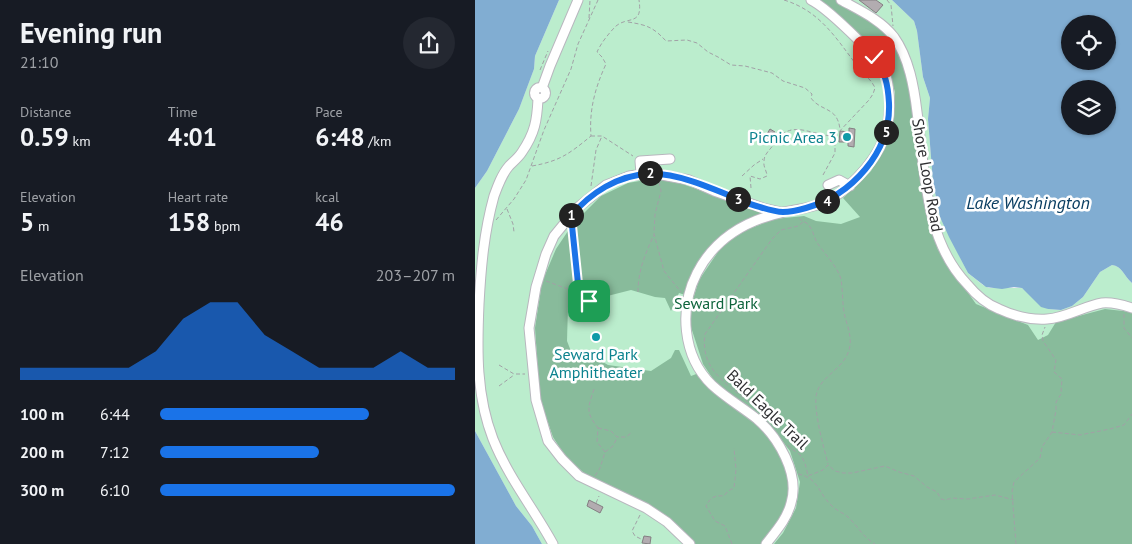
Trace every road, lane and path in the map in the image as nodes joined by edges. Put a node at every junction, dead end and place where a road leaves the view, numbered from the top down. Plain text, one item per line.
1 (578, 0) edge
2 (590, 0) edge
3 (597, 0) edge
4 (639, 0) edge
5 (784, 0) edge
6 (811, 0) edge
7 (841, 0) edge
8 (887, 0) edge
9 (589, 18) junction
10 (628, 22) junction
11 (894, 37) junction
12 (840, 129) junction
13 (591, 136) junction
14 (603, 136) junction
15 (835, 136) junction
16 (670, 159) dead end
17 (764, 159) junction
18 (640, 161) junction
19 (532, 166) junction
20 (641, 174) junction
21 (659, 175) junction
22 (823, 175) dead end
23 (742, 176) dead end
24 (828, 184) dead end
25 (849, 186) junction
26 (751, 188) dead end
27 (588, 199) junction
28 (507, 208) junction
29 (784, 212) junction
30 (571, 216) junction
31 (798, 217) dead end
32 (495, 222) dead end
33 (803, 222) junction
34 (514, 232) dead end
35 (654, 234) junction
36 (538, 279) junction
37 (637, 292) dead end
38 (579, 293) junction
39 (689, 294) junction
40 (589, 301) dead end
41 (1129, 307) edge
42 (1049, 319) junction
43 (1132, 338) edge
44 (499, 366) dead end
45 (514, 374) junction
46 (533, 374) junction
47 (499, 386) dead end
48 (594, 388) dead end
49 (751, 405) dead end
50 (1132, 414) edge
51 (598, 428) junction
52 (1052, 432) junction
53 (631, 433) dead end
54 (617, 437) junction
55 (786, 442) dead end
56 (734, 448) dead end
57 (605, 452) junction
58 (828, 465) junction
59 (790, 472) junction
60 (808, 476) junction
61 (591, 482) junction
62 (599, 496) dead end
63 (1013, 500) junction
64 (596, 503) dead end
65 (640, 515) dead end
66 (641, 538) dead end
67 (553, 544) edge
68 (690, 544) edge
69 (732, 544) edge
70 (765, 544) edge
71 (875, 544) edge
72 (1016, 544) edge

1 - 67 street
2 - 9 path
3 - 9 path
4 - 10 path
5 - 12 path
6 - 25 street
7 - 11 street, Shore Loop Road
8 - 11 path
9 - 19 path
10 - 12 path
10 - 13 path
11 - 42 street, Shore Loop Road
12 - 15 path
13 - 14 path
13 - 19 path
14 - 18 path
14 - 27 path
15 - 17 path
15 - 22 path
16 - 18 street
17 - 23 path
17 - 26 path
18 - 20 street
19 - 28 path
20 - 21 street
20 - 27 street
21 - 29 street
21 - 35 path
24 - 25 street
25 - 29 street
27 - 30 street
28 - 32 path
28 - 34 path
29 - 39 street
30 - 36 street
30 - 38 path
31 - 33 path
33 - 49 path, Bald Eagle Trail
33 - 58 path
35 - 37 path
35 - 39 path
36 - 38 path
36 - 46 street
38 - 40 path
39 - 59 street
41 - 42 street, Shore Loop Road
41 - 43 path
42 - 52 path
44 - 45 path
45 - 46 path
45 - 47 path
46 - 61 street
48 - 51 path
50 - 52 path
51 - 54 path
51 - 57 path
52 - 63 path
53 - 54 path
54 - 57 path
55 - 60 path, Bald Eagle Trail
56 - 69 path
57 - 61 path
58 - 60 path
58 - 63 path
59 - 60 path
59 - 70 street
60 - 71 path, Bald Eagle Trail
61 - 68 street
62 - 64 path
63 - 72 path
65 - 66 path

